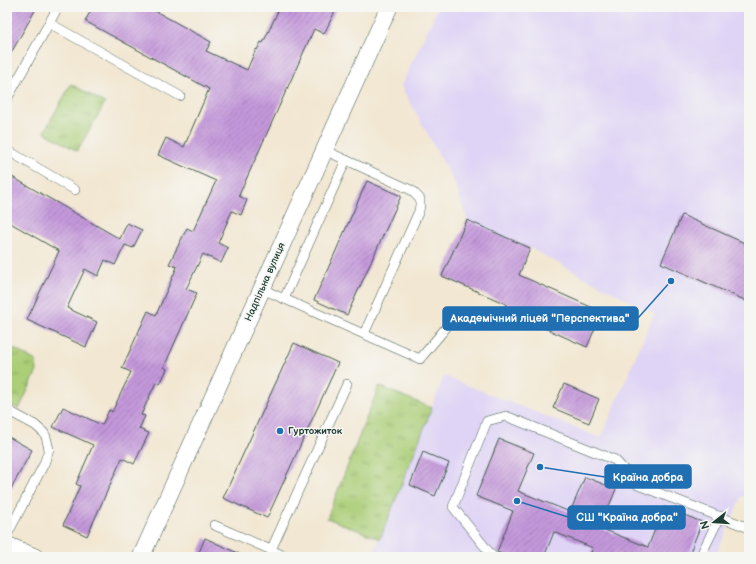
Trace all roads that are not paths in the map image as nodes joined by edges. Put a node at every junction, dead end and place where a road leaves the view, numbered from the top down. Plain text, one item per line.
1 (58, 7) edge
2 (389, 7) edge
3 (49, 23) junction
4 (180, 96) dead end
5 (7, 100) edge
6 (7, 150) edge
7 (324, 150) junction
8 (346, 160) junction
9 (75, 190) dead end
10 (262, 289) junction
11 (284, 299) junction
12 (504, 324) dead end
13 (364, 334) junction
14 (347, 384) dead end
15 (7, 410) edge
16 (720, 516) junction
17 (214, 525) dead end
18 (749, 528) edge
19 (7, 535) edge
20 (7, 545) edge
21 (270, 550) junction
22 (35, 557) edge
23 (141, 557) edge
24 (287, 557) edge
25 (493, 557) edge
26 (700, 557) edge

1 - 3 lane
2 - 7 street, Надпільна вулиця
3 - 4 lane
3 - 5 lane
6 - 9 lane
7 - 8 lane
7 - 10 street, Надпільна вулиця
8 - 11 lane
8 - 13 lane
10 - 11 lane
10 - 23 street, Надпільна вулиця
11 - 13 lane
12 - 13 lane
14 - 21 lane
15 - 19 lane
16 - 18 lane
16 - 25 lane
16 - 26 lane
17 - 21 lane
20 - 22 street
21 - 24 lane

